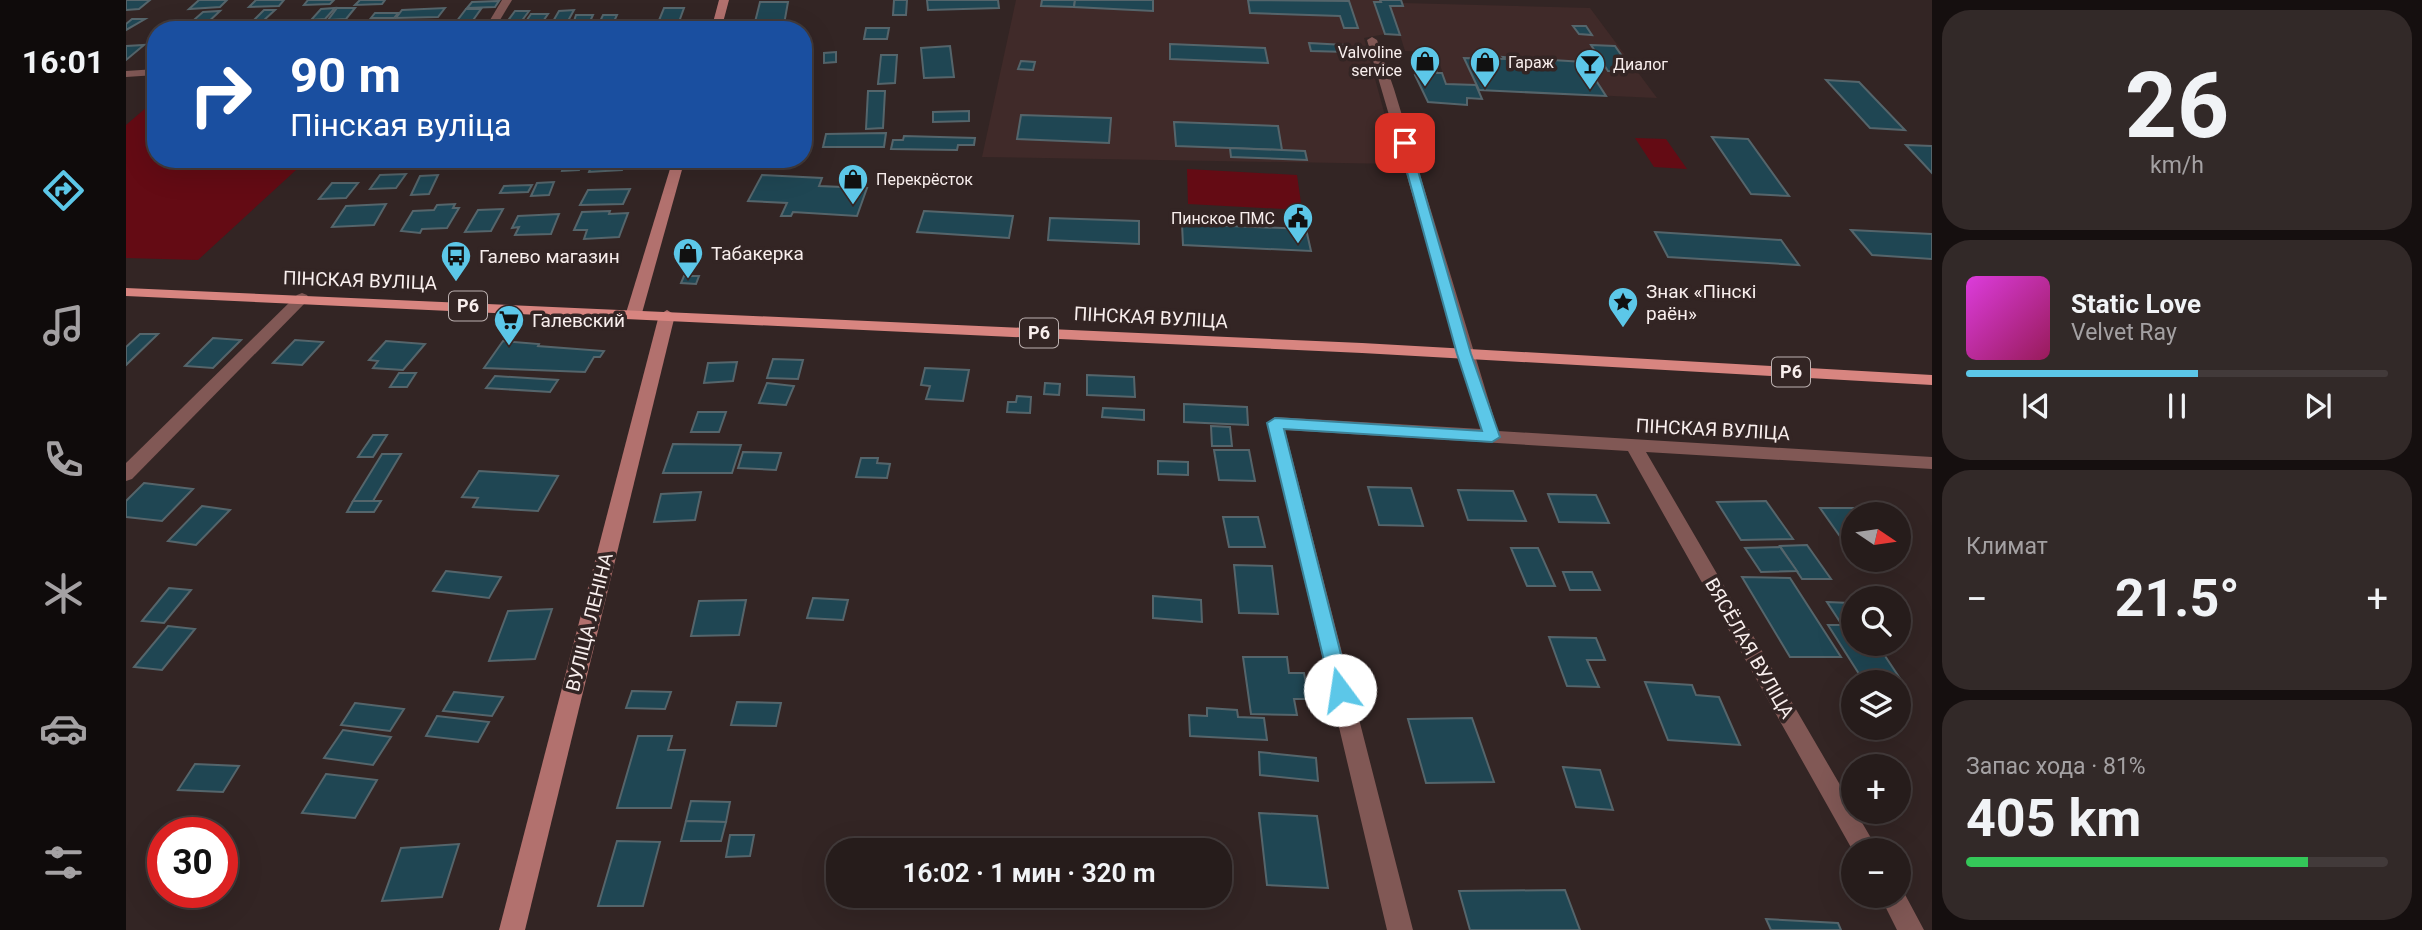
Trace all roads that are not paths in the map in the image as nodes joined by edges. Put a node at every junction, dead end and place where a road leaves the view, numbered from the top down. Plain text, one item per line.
1 (507, 0) edge
2 (724, 0) edge
3 (494, 21) edge
4 (718, 21) edge
5 (1372, 40) dead end
6 (147, 73) edge
7 (126, 74) edge
8 (676, 168) edge
9 (126, 292) edge
10 (302, 299) junction
11 (634, 313) junction
12 (667, 315) junction
13 (1464, 354) junction
14 (1932, 380) edge
15 (1492, 437) junction
16 (1634, 446) junction
17 (1932, 463) edge
18 (126, 474) edge
19 (1859, 838) edge
20 (1899, 908) edge
21 (512, 930) edge
22 (1400, 930) edge
23 (1911, 930) edge

1 - 3 street
2 - 4 street
5 - 13 street
6 - 7 street
8 - 11 street
9 - 10 main road, ПІНСКАЯ ВУЛІЦА / Р6
10 - 11 main road, ПІНСКАЯ ВУЛІЦА / Р6
10 - 18 street
11 - 12 main road, Р6
12 - 13 main road, ПІНСКАЯ ВУЛІЦА / Р6
12 - 21 street, ВУЛІЦА ЛЕНІНА
13 - 14 main road, ПІНСКАЯ ВУЛІЦА / Р6
13 - 15 street
15 - 16 street, ПІНСКАЯ ВУЛІЦА
15 - 22 street, ПІНСКАЯ ВУЛІЦА
16 - 17 street, ПІНСКАЯ ВУЛІЦА
16 - 19 street, ВЯСЁЛАЯ ВУЛІЦА
20 - 23 street

